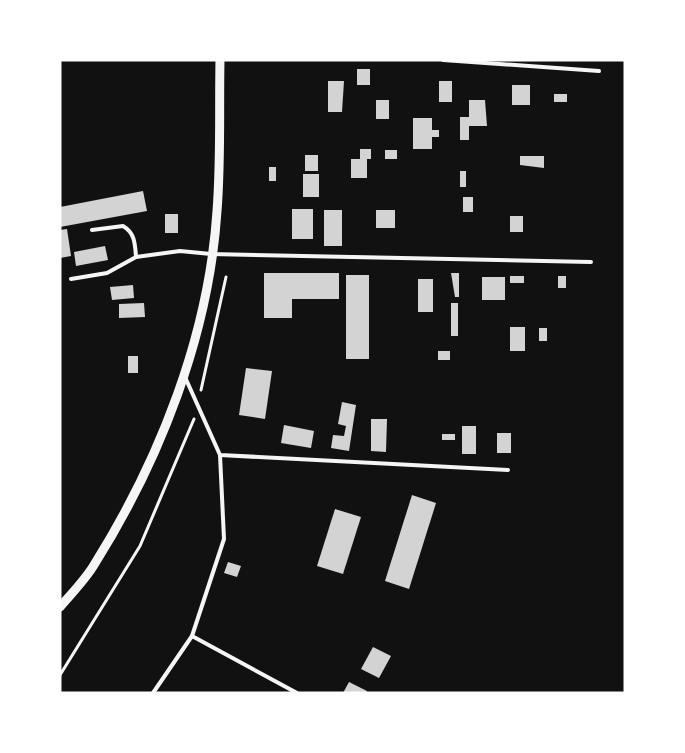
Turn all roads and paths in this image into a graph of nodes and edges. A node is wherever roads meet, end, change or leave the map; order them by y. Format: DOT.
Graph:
graph roads {
  1 [pos="220,60"];
  2 [pos="443,60"];
  3 [pos="599,71"];
  4 [pos="92,230"];
  5 [pos="211,254"];
  6 [pos="136,256"];
  7 [pos="591,262"];
  8 [pos="226,277"];
  9 [pos="71,279"];
  10 [pos="184,374"];
  11 [pos="198,404"];
  12 [pos="220,455"];
  13 [pos="508,470"];
  14 [pos="60,608"];
  15 [pos="192,636"];
  16 [pos="60,675"];
  17 [pos="153,693"];
  18 [pos="297,693"];
  1 -- 5 [label="main road"];
  2 -- 3 [label="lane"];
  4 -- 6 [label="lane"];
  5 -- 6 [label="lane"];
  5 -- 7 [label="lane"];
  5 -- 10 [label="main road"];
  6 -- 9 [label="lane"];
  8 -- 11 [label="path"];
  10 -- 11 [label="lane"];
  10 -- 14 [label="main road"];
  11 -- 12 [label="lane"];
  11 -- 16 [label="path"];
  12 -- 13 [label="lane"];
  12 -- 15 [label="lane"];
  15 -- 17 [label="lane"];
  15 -- 18 [label="lane"];
}
